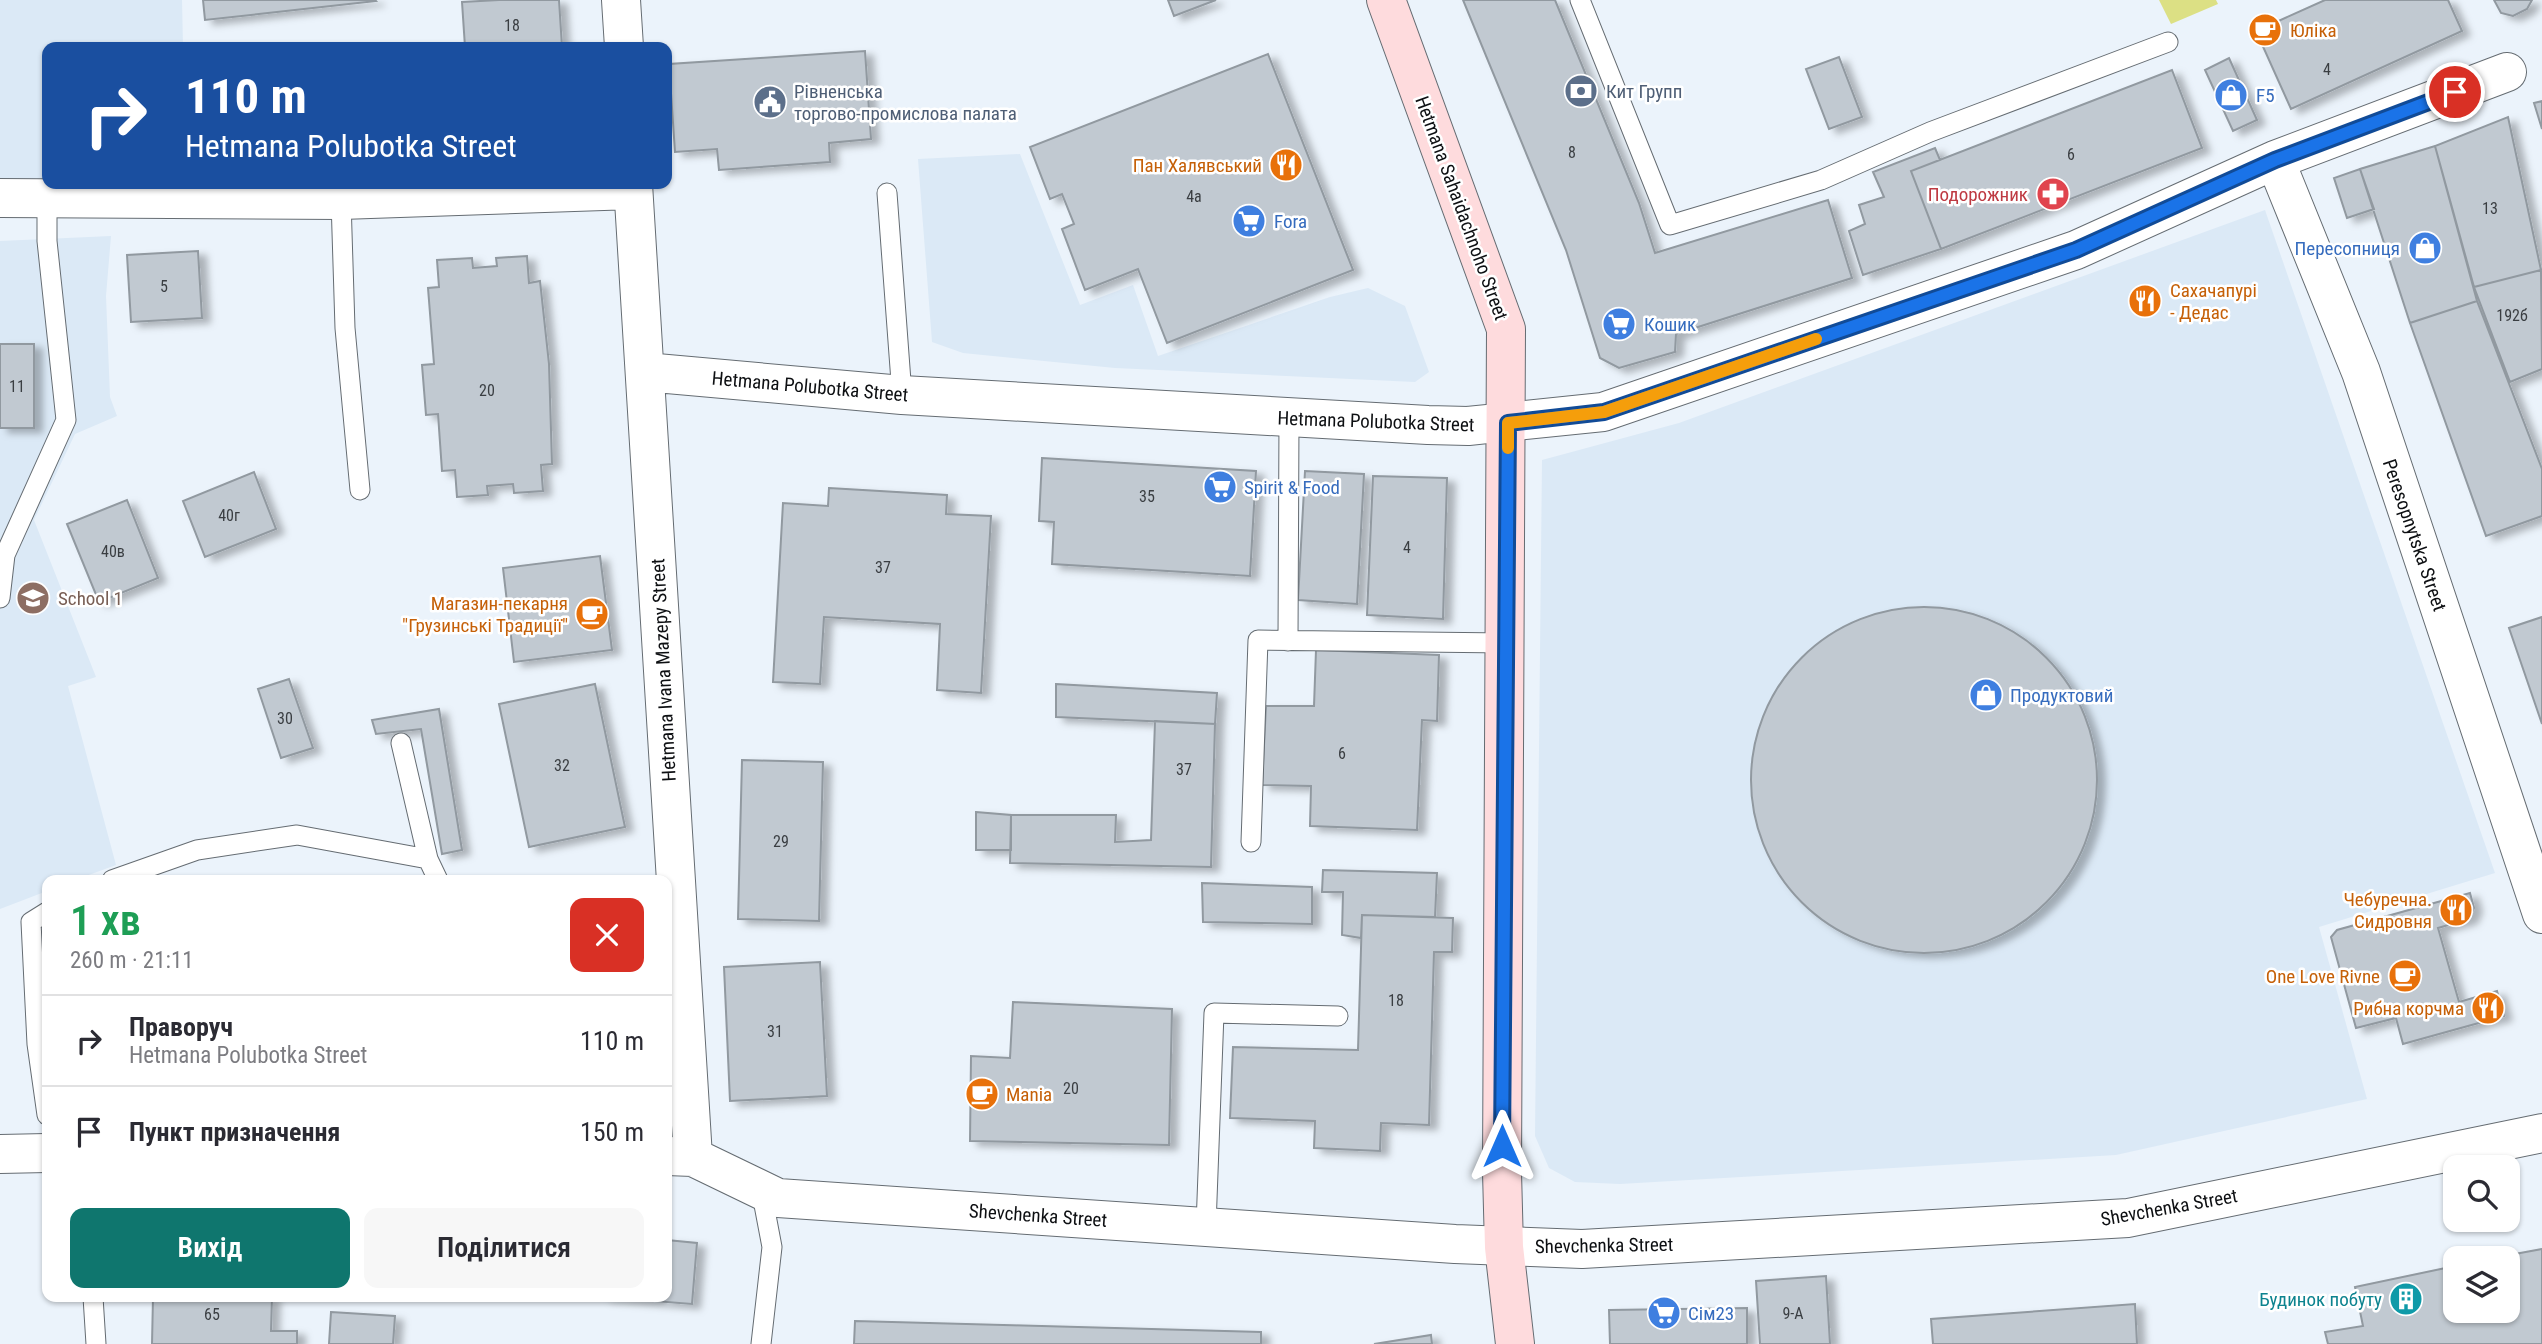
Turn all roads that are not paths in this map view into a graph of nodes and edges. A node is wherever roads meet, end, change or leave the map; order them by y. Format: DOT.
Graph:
graph roads {
  1 [pos="621,0"];
  2 [pos="1386,0"];
  3 [pos="1580,0"];
  4 [pos="624,42"];
  5 [pos="2168,42"];
  6 [pos="2507,72"];
  7 [pos="2275,160"];
  8 [pos="588,189"];
  9 [pos="633,189"];
  10 [pos="887,193"];
  11 [pos="0,198"];
  12 [pos="47,198"];
  13 [pos="341,200"];
  14 [pos="645,372"];
  15 [pos="902,395"];
  16 [pos="1289,419"];
  17 [pos="1508,423"];
  18 [pos="360,490"];
  19 [pos="0,598"];
  20 [pos="1288,641"];
  21 [pos="1506,643"];
  22 [pos="401,743"];
  23 [pos="1251,842"];
  24 [pos="428,859"];
  25 [pos="126,875"];
  26 [pos="436,875"];
  27 [pos="667,875"];
  28 [pos="2542,914"];
  29 [pos="42,915"];
  30 [pos="672,977"];
  31 [pos="1338,1016"];
  32 [pos="42,1080"];
  33 [pos="2542,1133"];
  34 [pos="42,1153"];
  35 [pos="0,1154"];
  36 [pos="680,1156"];
  37 [pos="761,1189"];
  38 [pos="1206,1226"];
  39 [pos="1504,1247"];
  40 [pos="93,1302"];
  41 [pos="96,1344"];
  42 [pos="761,1344"];
  43 [pos="1515,1344"];
  1 -- 4 [label="street"];
  2 -- 17 [label="street, Hetmana Sahaidachnoho Street"];
  3 -- 5 [label="lane"];
  6 -- 7 [label="street, Hetmana Polubotka Street"];
  7 -- 17 [label="street, Hetmana Polubotka Street"];
  7 -- 28 [label="street, Peresopnytska Street"];
  8 -- 13 [label="street"];
  9 -- 14 [label="street, Hetmana Ivana Mazepy Street"];
  10 -- 15 [label="lane"];
  11 -- 12 [label="street"];
  12 -- 13 [label="street"];
  12 -- 19 [label="lane"];
  13 -- 18 [label="lane"];
  14 -- 15 [label="street, Hetmana Polubotka Street"];
  14 -- 27 [label="street, Hetmana Ivana Mazepy Street"];
  15 -- 16 [label="street, Hetmana Polubotka Street"];
  16 -- 17 [label="street, Hetmana Polubotka Street"];
  16 -- 20 [label="lane"];
  17 -- 21 [label="street, Hetmana Sahaidachnoho Street"];
  20 -- 21 [label="lane"];
  20 -- 23 [label="lane"];
  21 -- 39 [label="street, Hetmana Sahaidachnoho Street"];
  22 -- 24 [label="lane"];
  24 -- 25 [label="lane"];
  24 -- 26 [label="lane"];
  29 -- 32 [label="lane"];
  30 -- 36 [label="street, Hetmana Ivana Mazepy Street"];
  31 -- 38 [label="lane"];
  33 -- 39 [label="street, Shevchenka Street"];
  34 -- 35 [label="street"];
  36 -- 37 [label="street, Shevchenka Street"];
  37 -- 38 [label="street, Shevchenka Street"];
  37 -- 42 [label="lane"];
  38 -- 39 [label="street, Shevchenka Street"];
  39 -- 43 [label="street, Hetmana Sahaidachnoho Street"];
  40 -- 41 [label="lane"];
}
